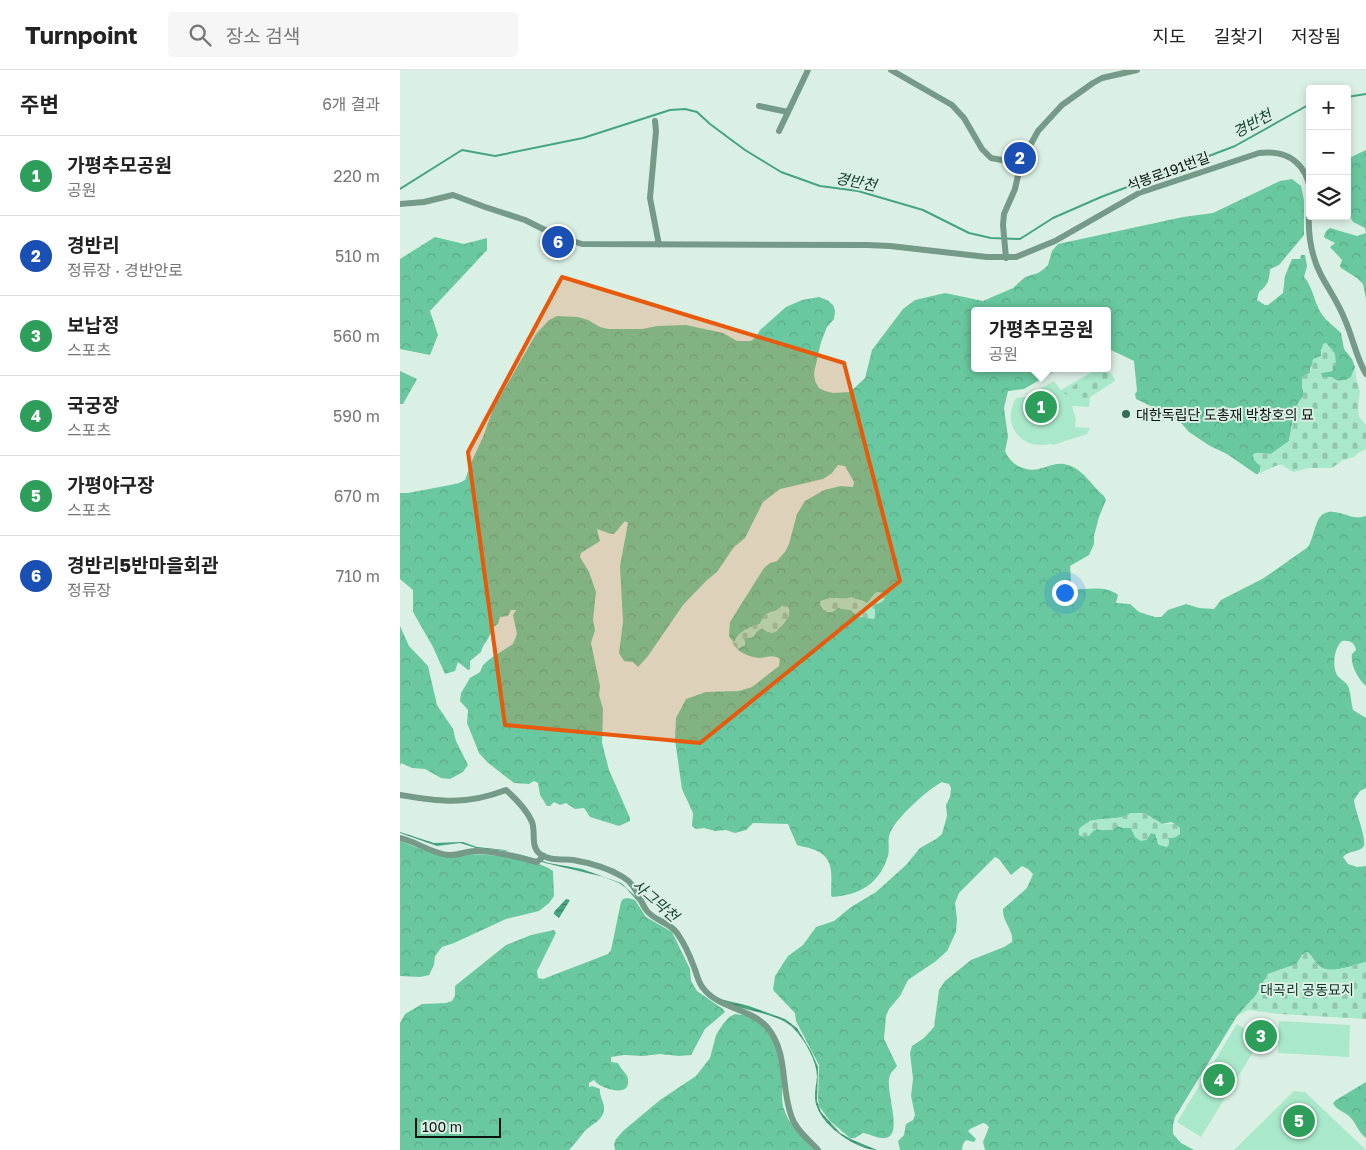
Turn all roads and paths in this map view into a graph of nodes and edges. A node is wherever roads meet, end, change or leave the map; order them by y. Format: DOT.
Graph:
graph roads {
  1 [pos="808,70"];
  2 [pos="891,70"];
  3 [pos="1137,70"];
  4 [pos="760,106"];
  5 [pos="788,112"];
  6 [pos="655,122"];
  7 [pos="779,131"];
  8 [pos="1021,162"];
  9 [pos="1307,175"];
  10 [pos="400,204"];
  11 [pos="1309,220"];
  12 [pos="659,245"];
  13 [pos="1005,254"];
  14 [pos="1366,374"];
  15 [pos="400,795"];
  16 [pos="400,838"];
  17 [pos="542,859"];
  18 [pos="818,1150"];
  1 -- 5 [label="street"];
  2 -- 8 [label="street"];
  3 -- 8 [label="street"];
  4 -- 5 [label="street"];
  5 -- 7 [label="street"];
  6 -- 12 [label="street"];
  8 -- 13 [label="street"];
  9 -- 13 [label="street, 석봉로191번길"];
  10 -- 12 [label="street, 석봉로191번길"];
  11 -- 14 [label="street"];
  12 -- 13 [label="street, 석봉로191번길"];
  15 -- 17 [label="street"];
  16 -- 17 [label="street"];
  17 -- 18 [label="street"];
}
